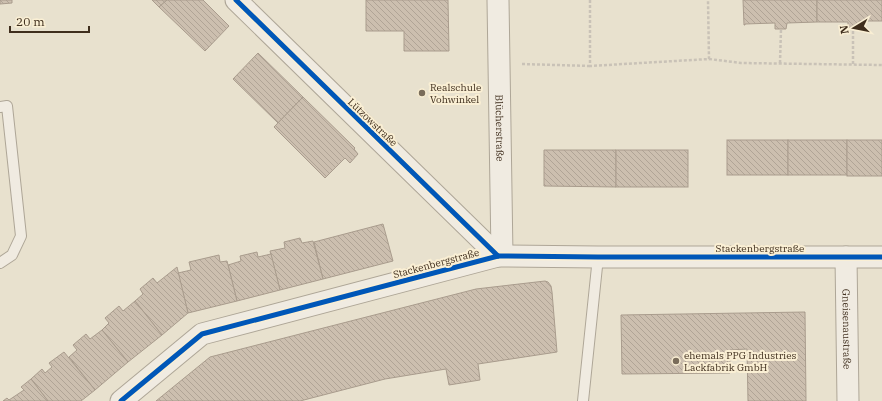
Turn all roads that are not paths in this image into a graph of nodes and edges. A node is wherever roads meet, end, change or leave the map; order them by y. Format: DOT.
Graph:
graph roads {
  1 [pos="236,0"];
  2 [pos="498,0"];
  3 [pos="0,107"];
  4 [pos="500,256"];
  5 [pos="598,257"];
  6 [pos="846,257"];
  7 [pos="882,257"];
  8 [pos="0,262"];
  9 [pos="121,401"];
  10 [pos="583,401"];
  11 [pos="848,401"];
  1 -- 4 [label="street, Lützowstraße"];
  2 -- 4 [label="street, Blücherstraße"];
  3 -- 8 [label="lane"];
  4 -- 5 [label="street, Stackenbergstraße"];
  4 -- 9 [label="street, Stackenbergstraße"];
  5 -- 6 [label="street, Stackenbergstraße"];
  5 -- 10 [label="lane"];
  6 -- 7 [label="street, Stackenbergstraße"];
  6 -- 11 [label="street, Gneisenaustraße"];
}
